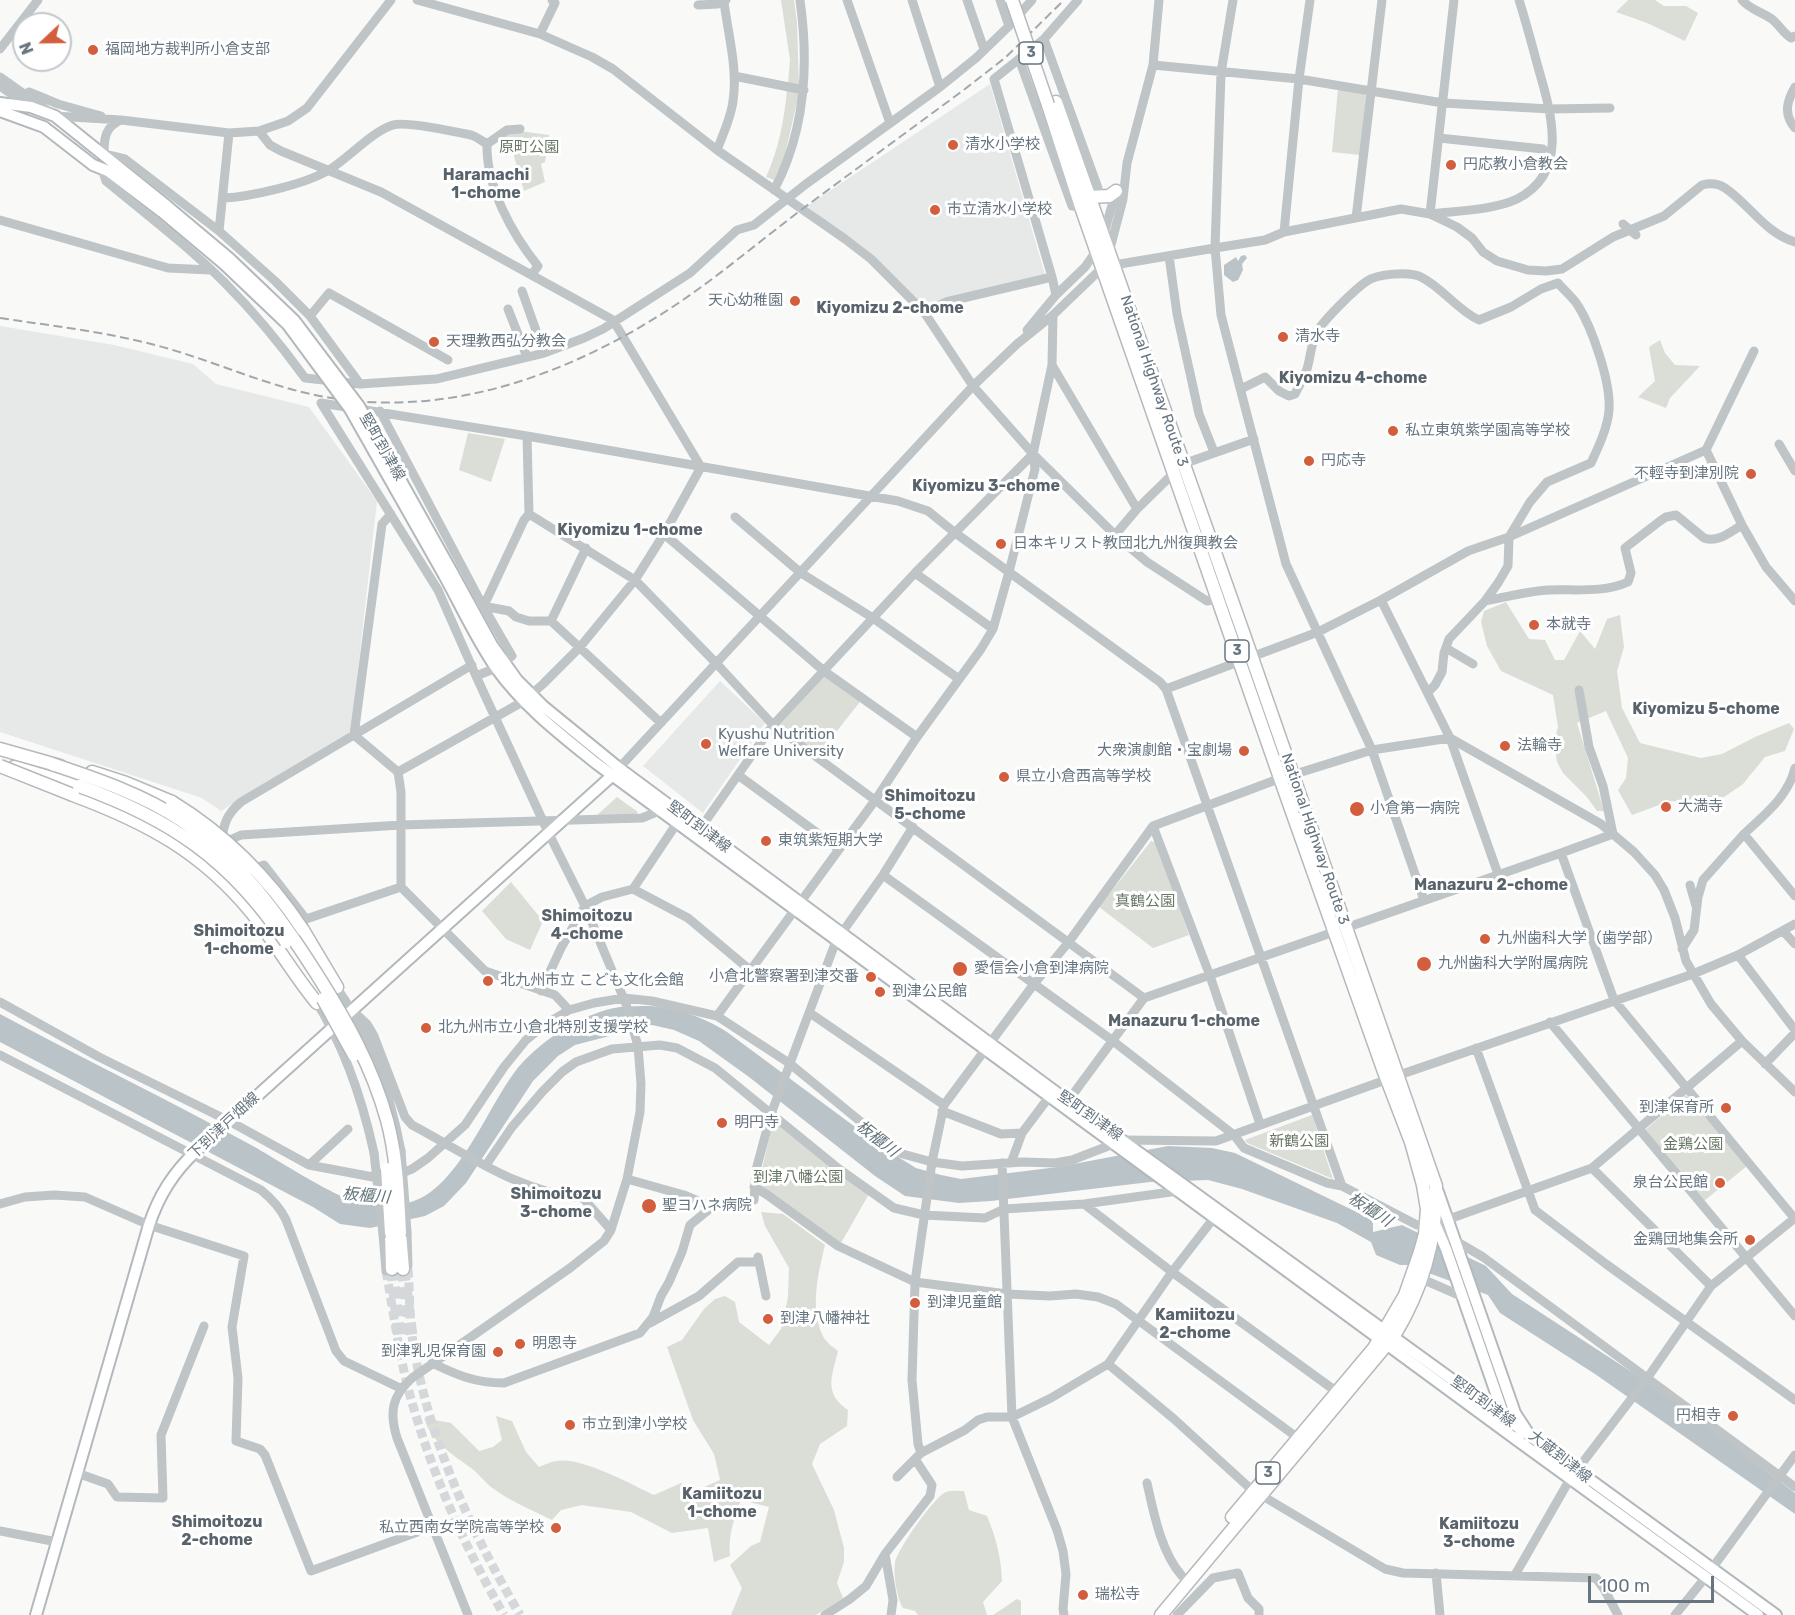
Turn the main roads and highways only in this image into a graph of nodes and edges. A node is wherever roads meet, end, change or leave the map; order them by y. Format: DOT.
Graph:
graph roads {
  1 [pos="1012,0"];
  2 [pos="1021,0"];
  3 [pos="16,101"];
  4 [pos="0,103"];
  5 [pos="1052,104"];
  6 [pos="39,110"];
  7 [pos="0,111"];
  8 [pos="59,113"];
  9 [pos="59,129"];
  10 [pos="108,171"];
  11 [pos="1116,191"];
  12 [pos="1090,197"];
  13 [pos="165,209"];
  14 [pos="1103,251"];
  15 [pos="1111,270"];
  16 [pos="1179,468"];
  17 [pos="1246,660"];
  18 [pos="0,751"];
  19 [pos="52,764"];
  20 [pos="0,766"];
  21 [pos="615,772"];
  22 [pos="796,907"];
  23 [pos="337,987"];
  24 [pos="317,1003"];
  25 [pos="987,1046"];
  26 [pos="1392,1078"];
  27 [pos="1122,1145"];
  28 [pos="1181,1189"];
  29 [pos="1433,1228"];
  30 [pos="395,1233"];
  31 [pos="397,1269"];
  32 [pos="1387,1338"];
  33 [pos="1505,1418"];
  34 [pos="1526,1439"];
  35 [pos="1574,1475"];
  36 [pos="1257,1493"];
  37 [pos="36,1615"];
  38 [pos="1150,1615"];
  39 [pos="1161,1615"];
  40 [pos="1758,1615"];
  41 [pos="1776,1615"];
  1 -- 5 [label="highway, National Highway Route 3 / 3, bridge"];
  2 -- 5 [label="highway, National Highway Route 3 / 3"];
  3 -- 4 [label="main road, 堅町到津線"];
  3 -- 6 [label="main road, 堅町到津線"];
  3 -- 7 [label="main road"];
  5 -- 12 [label="highway, National Highway Route 3 / 3"];
  5 -- 14 [label="highway, National Highway Route 3 / 3"];
  6 -- 7 [label="main road"];
  6 -- 8 [label="main road, 堅町到津線"];
  6 -- 9 [label="main road"];
  7 -- 10 [label="main road, 堅町到津線"];
  8 -- 9 [label="main road"];
  8 -- 13 [label="main road, 堅町到津線"];
  9 -- 10 [label="main road"];
  10 -- 13 [label="main road, 堅町到津線"];
  11 -- 12 [label="highway"];
  12 -- 14 [label="highway, National Highway Route 3 / 3"];
  13 -- 21 [label="main road, 堅町到津線, bridge"];
  14 -- 15 [label="highway, National Highway Route 3 / 3"];
  15 -- 16 [label="highway, National Highway Route 3 / 3"];
  15 -- 16 [label="highway, National Highway Route 3 / 3"];
  16 -- 17 [label="highway, National Highway Route 3 / 3"];
  16 -- 17 [label="highway, National Highway Route 3 / 3"];
  17 -- 26 [label="highway, National Highway Route 3 / 3"];
  18 -- 19 [label="highway"];
  19 -- 23 [label="highway, bridge"];
  19 -- 30 [label="highway, bridge"];
  20 -- 24 [label="highway, bridge"];
  20 -- 30 [label="highway, bridge"];
  21 -- 22 [label="main road, 堅町到津線"];
  21 -- 22 [label="main road, 堅町到津線"];
  21 -- 37 [label="main road, 下到津戸畑線"];
  22 -- 25 [label="main road, 堅町到津線"];
  25 -- 27 [label="main road, 堅町到津線"];
  25 -- 27 [label="main road, 堅町到津線"];
  26 -- 29 [label="highway, National Highway Route 3 / 3"];
  26 -- 29 [label="highway, National Highway Route 3 / 3"];
  27 -- 28 [label="main road, 堅町到津線"];
  27 -- 28 [label="main road, 堅町到津線"];
  28 -- 32 [label="main road, 堅町到津線"];
  29 -- 32 [label="highway, National Highway Route 3 / 3"];
  29 -- 33 [label="main road"];
  29 -- 34 [label="main road, 大蔵到津線"];
  30 -- 31 [label="highway"];
  32 -- 33 [label="main road, 堅町到津線"];
  32 -- 34 [label="main road, 堅町到津線"];
  32 -- 36 [label="highway, National Highway Route 3 / 3"];
  32 -- 36 [label="highway, National Highway Route 3 / 3"];
  33 -- 34 [label="main road, 堅町到津線"];
  34 -- 35 [label="main road, 大蔵到津線"];
  35 -- 40 [label="main road, 大蔵到津線"];
  35 -- 41 [label="main road, 大蔵到津線"];
  36 -- 38 [label="highway, National Highway Route 3 / 3"];
  36 -- 39 [label="highway, National Highway Route 3 / 3"];
}
